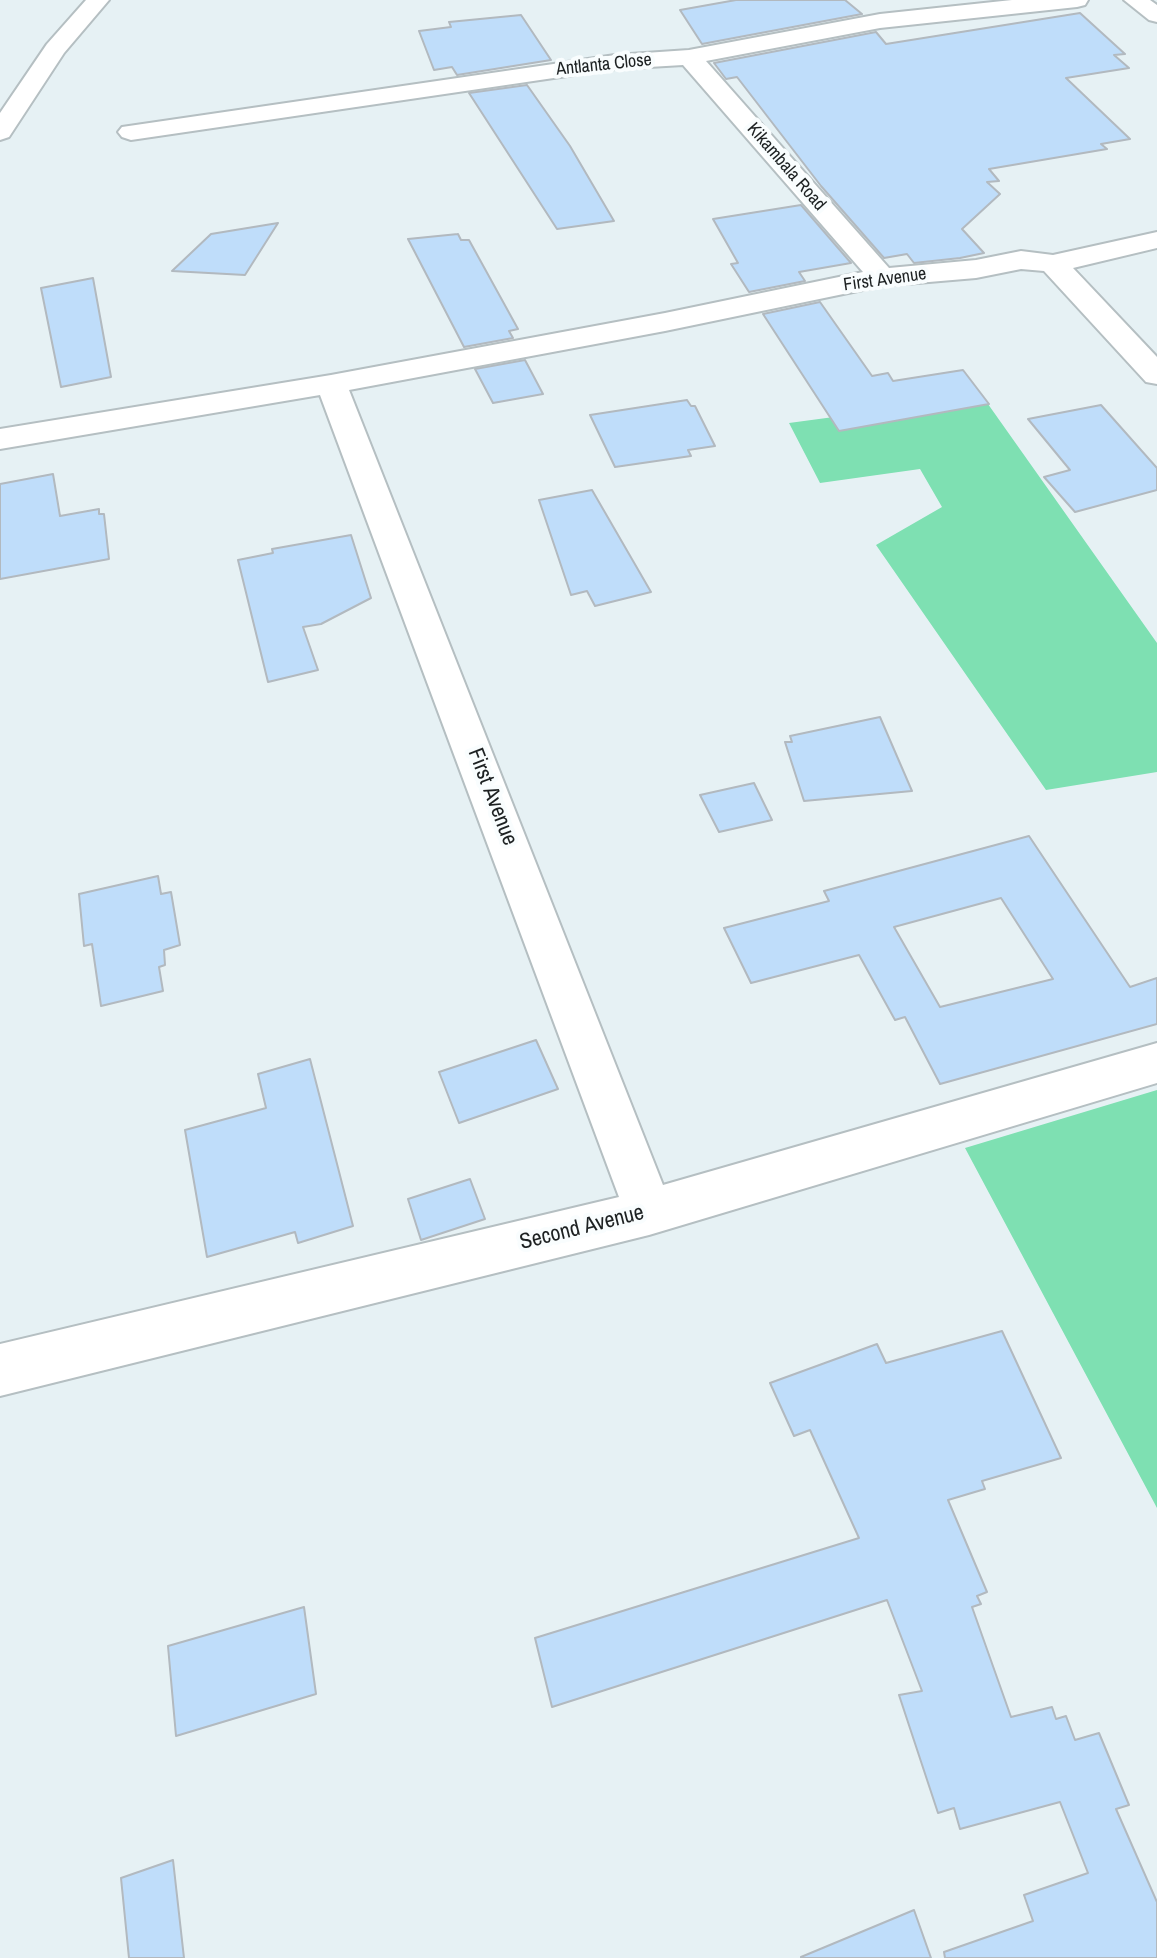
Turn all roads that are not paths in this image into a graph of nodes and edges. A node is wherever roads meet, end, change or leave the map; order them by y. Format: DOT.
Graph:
graph roads {
  1 [pos="98,0"];
  2 [pos="1077,0"];
  3 [pos="1135,0"];
  4 [pos="1157,15"];
  5 [pos="689,57"];
  6 [pos="0,132"];
  7 [pos="131,132"];
  8 [pos="1157,240"];
  9 [pos="1053,264"];
  10 [pos="976,269"];
  11 [pos="882,277"];
  12 [pos="1095,308"];
  13 [pos="1157,375"];
  14 [pos="331,384"];
  15 [pos="0,439"];
  16 [pos="1157,1063"];
  17 [pos="649,1212"];
  18 [pos="0,1370"];
  1 -- 6 [label="street"];
  2 -- 5 [label="street, Antlanta Close"];
  3 -- 4 [label="street"];
  5 -- 7 [label="street, Antlanta Close"];
  5 -- 11 [label="street, Kikambala Road"];
  8 -- 9 [label="street, First Avenue"];
  9 -- 10 [label="street, First Avenue"];
  9 -- 12 [label="street"];
  10 -- 11 [label="street, First Avenue"];
  10 -- 12 [label="street"];
  11 -- 14 [label="street, First Avenue"];
  12 -- 13 [label="street"];
  14 -- 15 [label="street, First Avenue"];
  14 -- 17 [label="street, First Avenue"];
  16 -- 17 [label="street, Second Avenue"];
  17 -- 18 [label="street, Second Avenue"];
}
